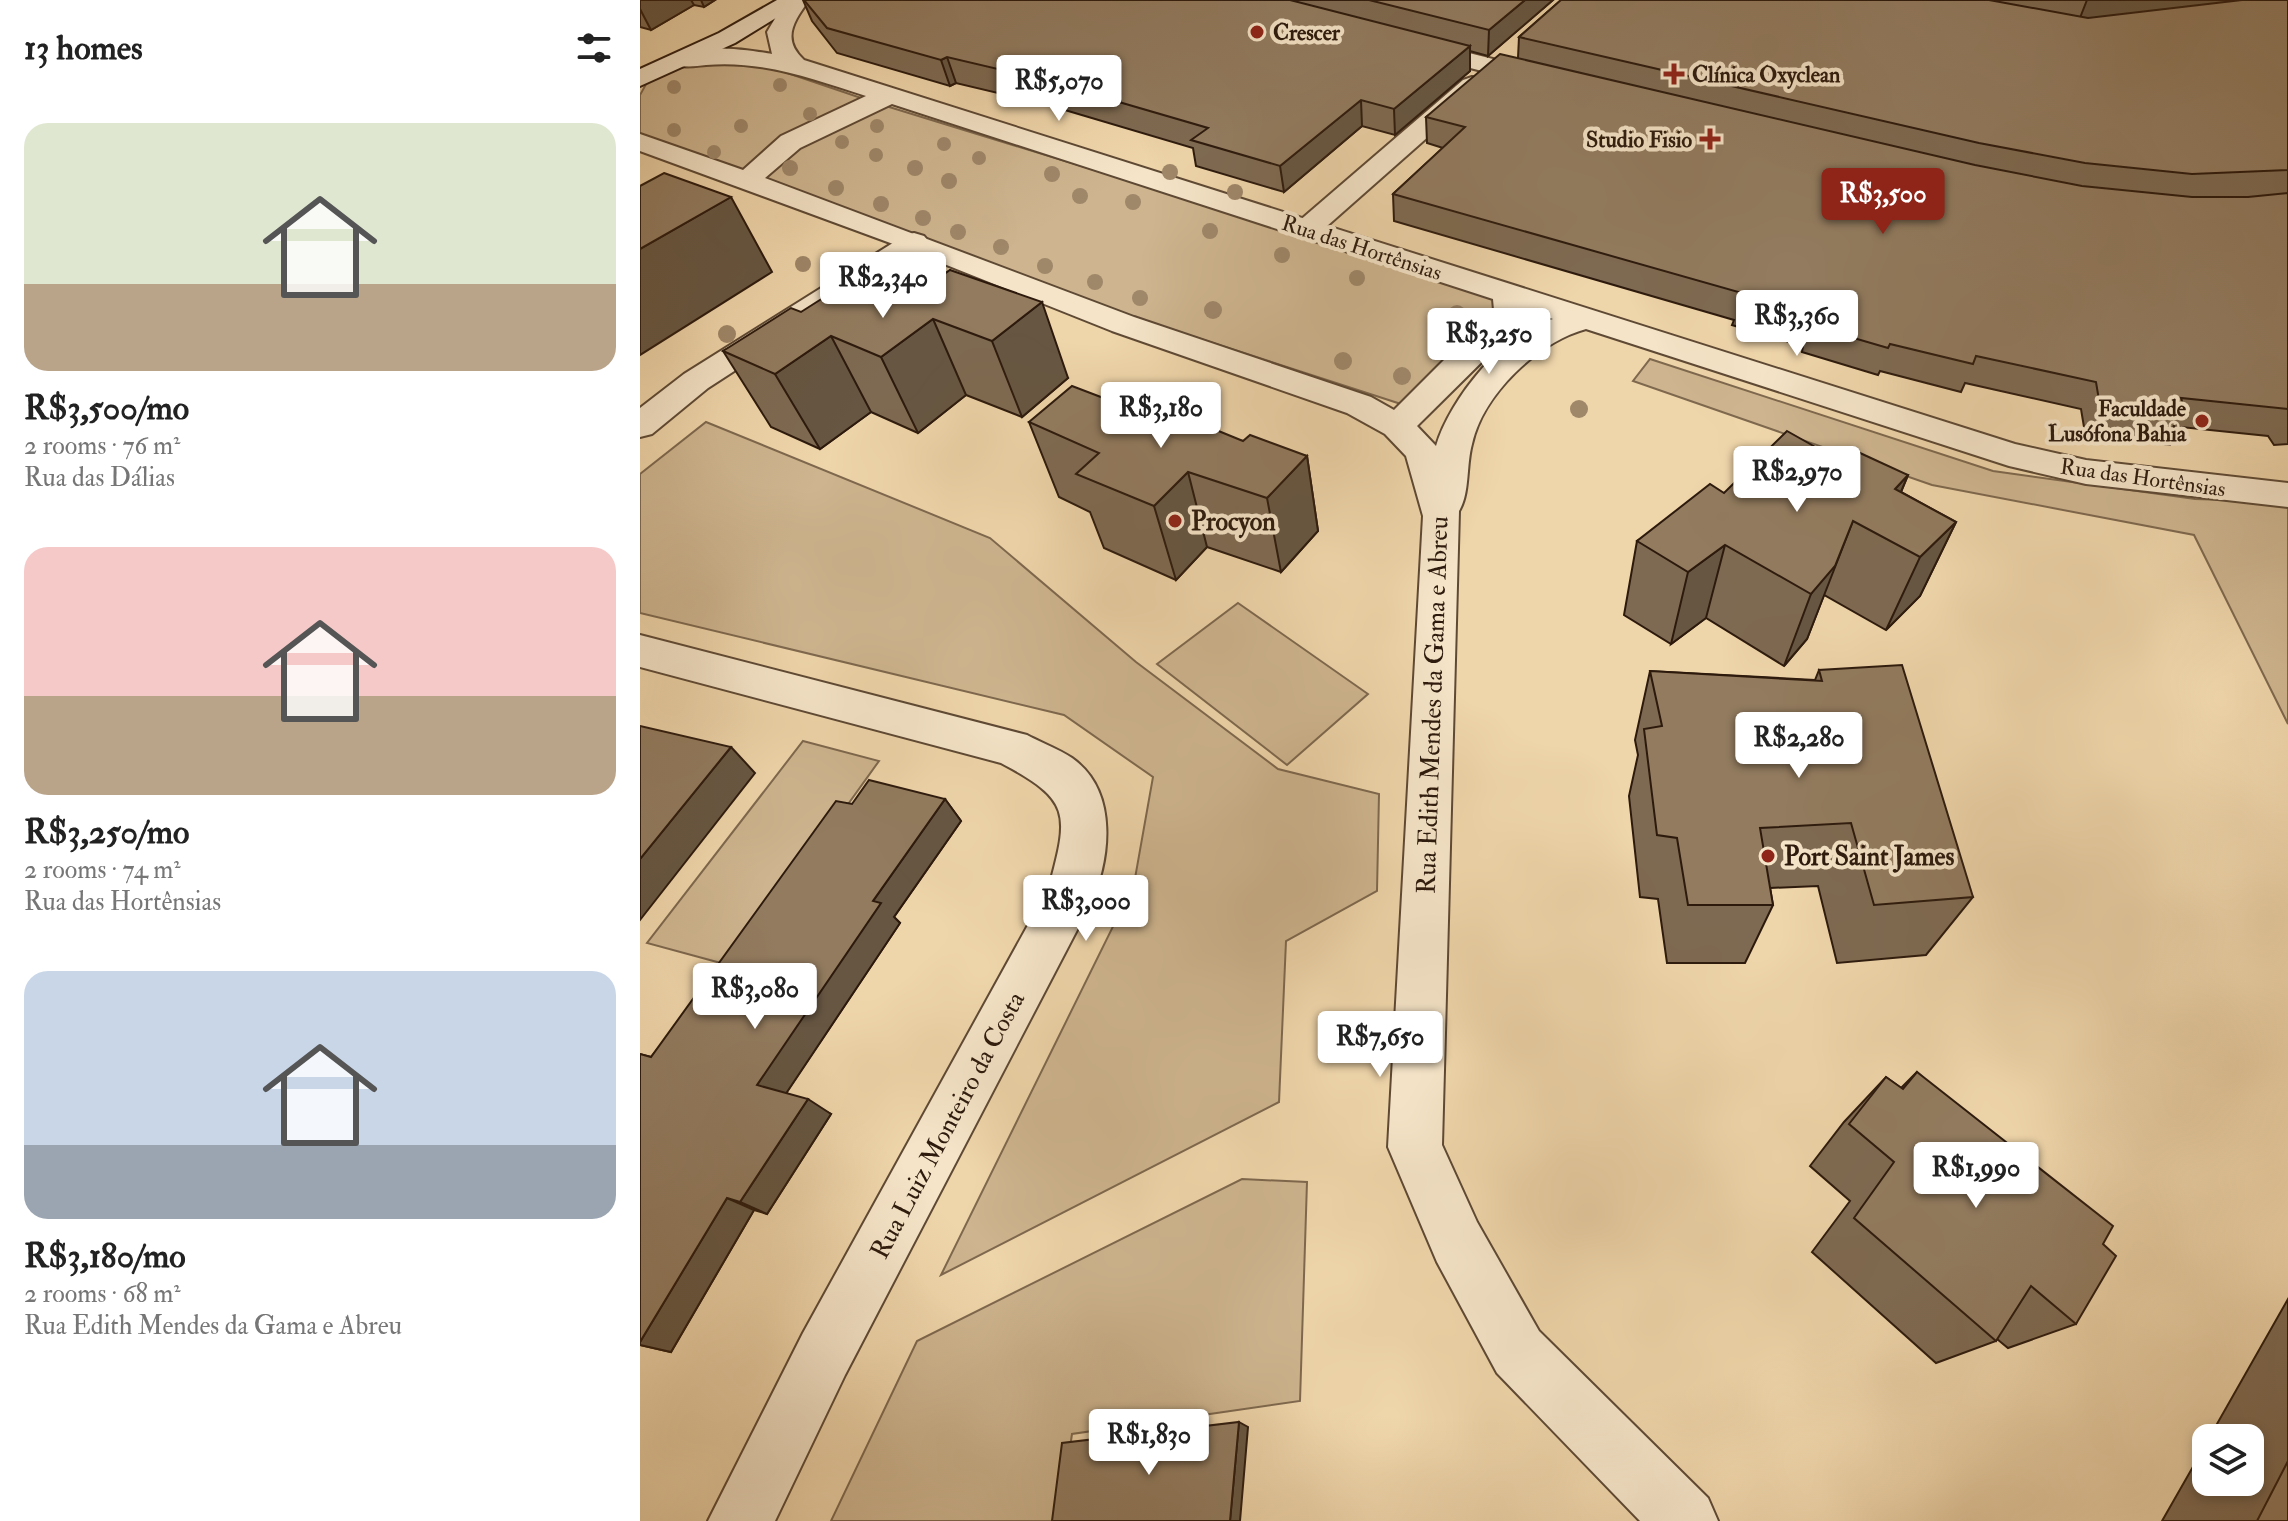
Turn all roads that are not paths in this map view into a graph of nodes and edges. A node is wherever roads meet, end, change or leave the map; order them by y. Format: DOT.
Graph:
graph roads {
  1 [pos="796,0"];
  2 [pos="1387,39"];
  3 [pos="1515,48"];
  4 [pos="683,59"];
  5 [pos="795,65"];
  6 [pos="1493,67"];
  7 [pos="640,78"];
  8 [pos="1570,85"];
  9 [pos="890,96"];
  10 [pos="640,142"];
  11 [pos="749,181"];
  12 [pos="1308,228"];
  13 [pos="914,242"];
  14 [pos="1508,296"];
  15 [pos="1586,320"];
  16 [pos="640,426"];
  17 [pos="1397,426"];
  18 [pos="2288,495"];
  19 [pos="1442,516"];
  20 [pos="640,651"];
  21 [pos="741,1521"];
  22 [pos="1685,1521"];
  1 -- 4 [label="street"];
  1 -- 5 [label="street"];
  2 -- 6 [label="street"];
  3 -- 6 [label="street"];
  4 -- 5 [label="street, Rua das Hortênsias"];
  4 -- 7 [label="street"];
  5 -- 9 [label="street, Rua das Hortênsias"];
  6 -- 8 [label="street"];
  6 -- 12 [label="street"];
  9 -- 11 [label="street"];
  9 -- 12 [label="street, Rua das Hortênsias"];
  10 -- 11 [label="street, Rua Edith Mendes da Gama e Abreu"];
  11 -- 13 [label="street, Rua Edith Mendes da Gama e Abreu"];
  12 -- 14 [label="street, Rua das Hortênsias"];
  13 -- 16 [label="street"];
  13 -- 17 [label="street, Rua Edith Mendes da Gama e Abreu"];
  14 -- 15 [label="street, Rua das Hortênsias"];
  14 -- 17 [label="street"];
  15 -- 18 [label="street, Rua das Hortênsias"];
  15 -- 19 [label="street"];
  17 -- 19 [label="street, Rua Edith Mendes da Gama e Abreu"];
  19 -- 22 [label="street, Rua Edith Mendes da Gama e Abreu"];
  20 -- 21 [label="street, Rua Luiz Monteiro da Costa"];
}
